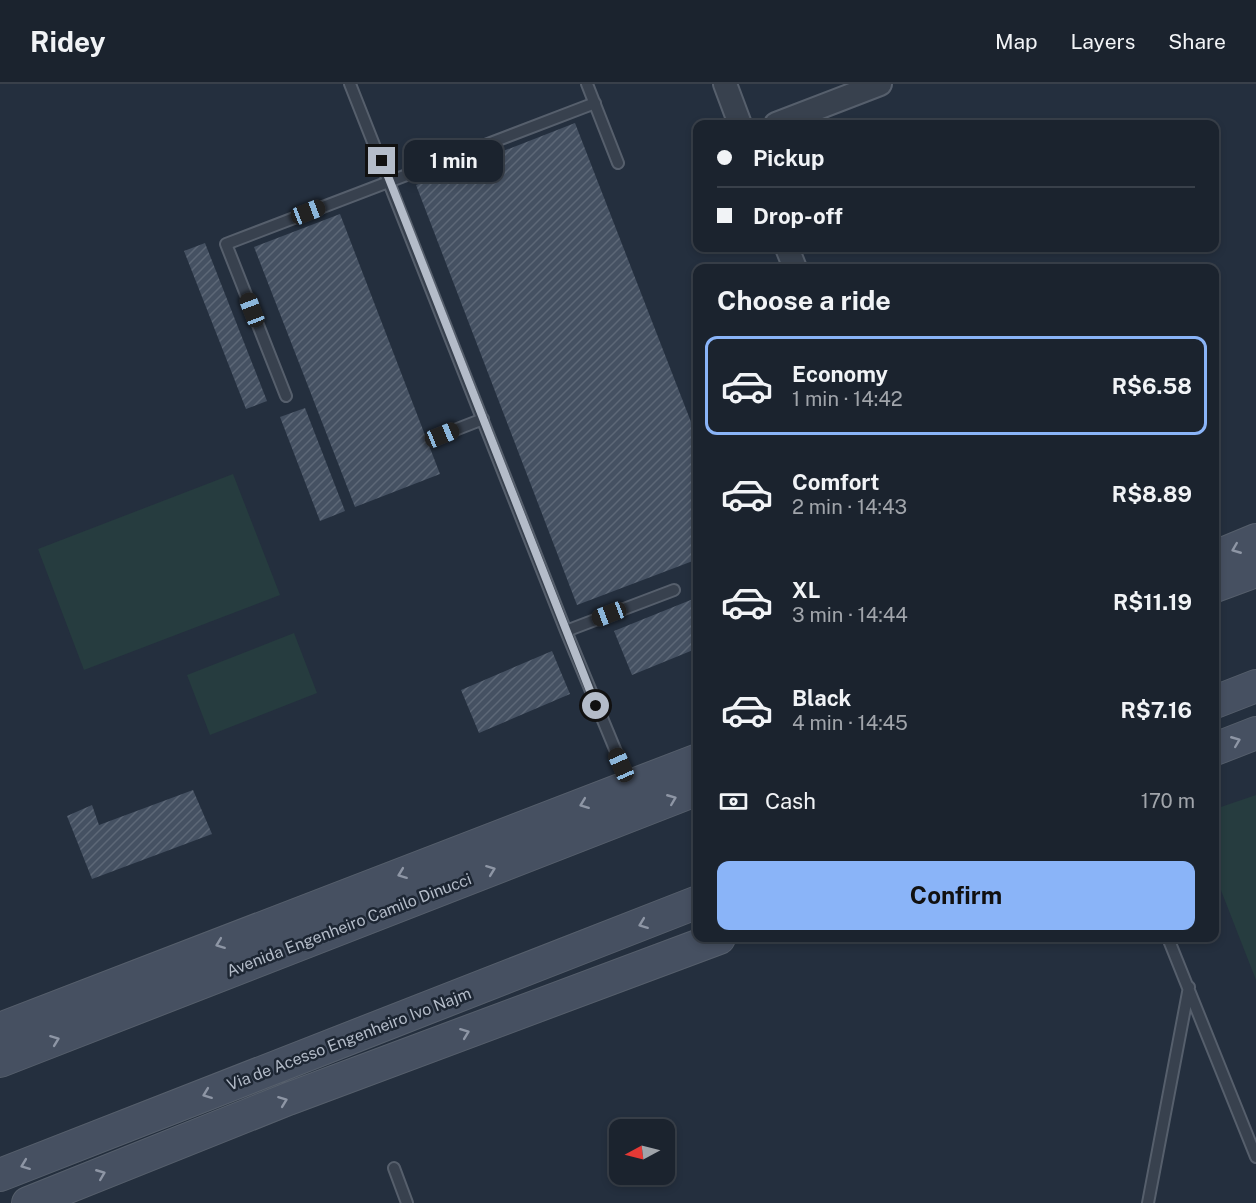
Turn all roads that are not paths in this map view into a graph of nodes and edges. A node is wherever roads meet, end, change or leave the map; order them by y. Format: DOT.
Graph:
graph roads {
  1 [pos="350,84"];
  2 [pos="587,84"];
  3 [pos="725,84"];
  4 [pos="880,84"];
  5 [pos="595,103"];
  6 [pos="738,120"];
  7 [pos="786,120"];
  8 [pos="618,163"];
  9 [pos="390,180"];
  10 [pos="286,396"];
  11 [pos="483,419"];
  12 [pos="442,435"];
  13 [pos="1256,540"];
  14 [pos="1219,555"];
  15 [pos="1256,571"];
  16 [pos="1219,585"];
  17 [pos="674,590"];
  18 [pos="566,631"];
  19 [pos="1256,686"];
  20 [pos="1219,700"];
  21 [pos="1256,733"];
  22 [pos="1219,747"];
  23 [pos="693,763"];
  24 [pos="693,790"];
  25 [pos="635,799"];
  26 [pos="693,904"];
  27 [pos="708,942"];
  28 [pos="1170,942"];
  29 [pos="1189,986"];
  30 [pos="0,1029"];
  31 [pos="0,1061"];
  32 [pos="1256,1157"];
  33 [pos="394,1168"];
  34 [pos="0,1175"];
  35 [pos="28,1203"];
  36 [pos="407,1203"];
  37 [pos="1148,1203"];
  1 -- 9 [label="lane"];
  2 -- 5 [label="lane"];
  3 -- 6 [label="street"];
  4 -- 7 [label="street"];
  5 -- 8 [label="lane"];
  5 -- 9 [label="lane"];
  9 -- 10 [label="lane"];
  9 -- 11 [label="lane"];
  11 -- 12 [label="lane"];
  11 -- 18 [label="lane"];
  13 -- 14 [label="street, one-way"];
  15 -- 16 [label="street"];
  17 -- 18 [label="lane"];
  18 -- 25 [label="lane"];
  19 -- 20 [label="street"];
  22 -- 21 [label="street, one-way"];
  23 -- 25 [label="street, Avenida Engenheiro Camilo Dinucci"];
  25 -- 24 [label="street, Avenida Engenheiro Camilo Dinucci, one-way"];
  25 -- 30 [label="street, Avenida Engenheiro Camilo Dinucci, one-way"];
  31 -- 25 [label="street, Avenida Engenheiro Camilo Dinucci, one-way"];
  26 -- 34 [label="street, Via de Acesso Engenheiro Ivo Najm, one-way"];
  35 -- 27 [label="street, Via de Acesso Engenheiro Ivo Najm, one-way"];
  28 -- 29 [label="lane"];
  29 -- 32 [label="lane"];
  29 -- 37 [label="lane"];
  33 -- 36 [label="lane"];
}
